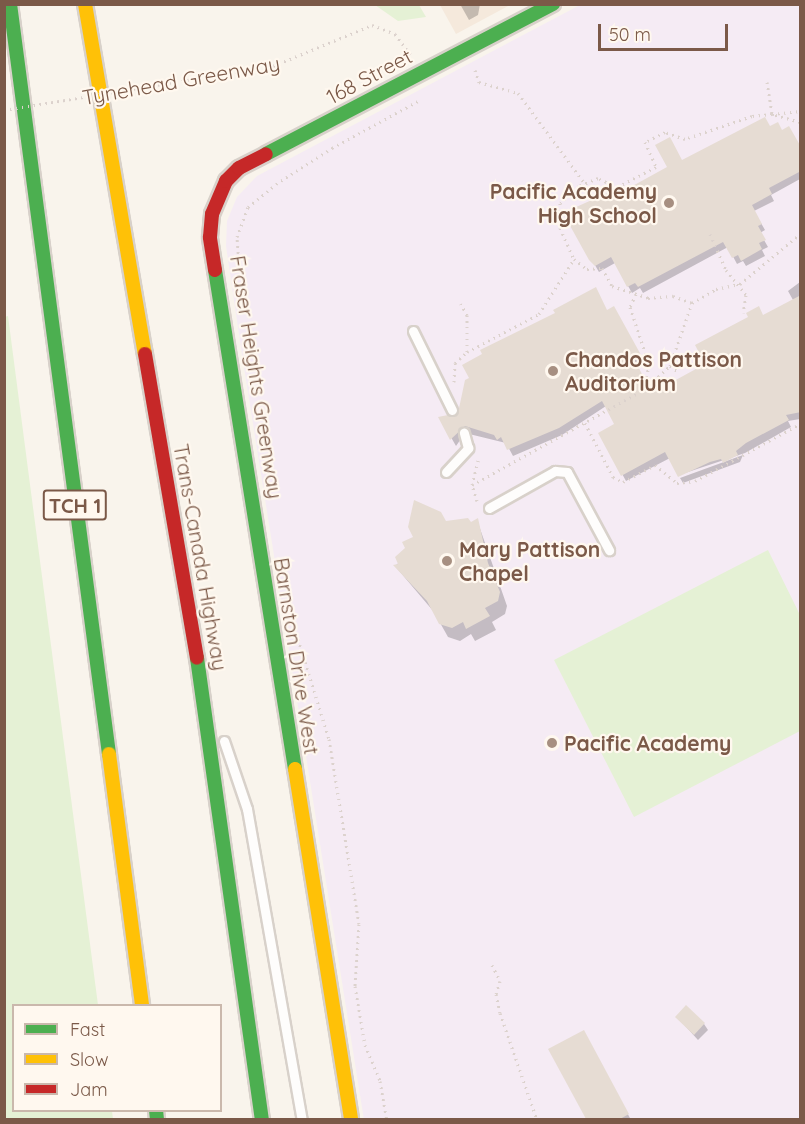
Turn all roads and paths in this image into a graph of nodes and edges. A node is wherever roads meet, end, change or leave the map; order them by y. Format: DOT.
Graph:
graph roads {
  1 [pos="10,4"];
  2 [pos="85,4"];
  3 [pos="553,4"];
  4 [pos="410,54"];
  5 [pos="475,70"];
  6 [pos="767,82"];
  7 [pos="422,99"];
  8 [pos="4,110"];
  9 [pos="801,111"];
  10 [pos="772,114"];
  11 [pos="801,122"];
  12 [pos="585,184"];
  13 [pos="216,198"];
  14 [pos="710,234"];
  15 [pos="801,234"];
  16 [pos="574,260"];
  17 [pos="241,283"];
  18 [pos="740,284"];
  19 [pos="636,294"];
  20 [pos="692,303"];
  21 [pos="461,304"];
  22 [pos="743,313"];
  23 [pos="413,331"];
  24 [pos="466,352"];
  25 [pos="670,366"];
  26 [pos="679,372"];
  27 [pos="453,387"];
  28 [pos="645,389"];
  29 [pos="452,410"];
  30 [pos="585,423"];
  31 [pos="801,424"];
  32 [pos="464,433"];
  33 [pos="446,472"];
  34 [pos="477,501"];
  35 [pos="489,508"];
  36 [pos="609,550"];
  37 [pos="297,629"];
  38 [pos="199,668"];
  39 [pos="217,722"];
  40 [pos="221,733"];
  41 [pos="492,965"];
  42 [pos="142,1004"];
  43 [pos="262,1119"];
  44 [pos="302,1119"];
  45 [pos="351,1119"];
  46 [pos="387,1119"];
  47 [pos="537,1119"];
  1 -- 42 [label="main road, TCH 1"];
  2 -- 38 [label="main road, Trans-Canada Highway"];
  3 -- 13 [label="main road, 168 Street"];
  4 -- 8 [label="path, Tynehead Greenway, bridge"];
  5 -- 12 [label="path"];
  6 -- 10 [label="path"];
  7 -- 17 [label="path, Fraser Heights Greenway"];
  9 -- 10 [label="path"];
  10 -- 11 [label="path"];
  10 -- 12 [label="path"];
  12 -- 16 [label="path"];
  13 -- 45 [label="main road, Barnston Drive West"];
  14 -- 18 [label="path"];
  15 -- 18 [label="path"];
  16 -- 19 [label="path"];
  16 -- 24 [label="path"];
  18 -- 20 [label="path"];
  18 -- 22 [label="path"];
  19 -- 20 [label="path"];
  19 -- 28 [label="path"];
  20 -- 25 [label="path"];
  21 -- 24 [label="path"];
  23 -- 29 [label="lane"];
  24 -- 27 [label="path"];
  25 -- 26 [label="path"];
  25 -- 28 [label="path"];
  28 -- 30 [label="path"];
  30 -- 31 [label="path"];
  30 -- 34 [label="path"];
  32 -- 33 [label="lane"];
  35 -- 36 [label="lane"];
  37 -- 46 [label="path"];
  38 -- 39 [label="lane"];
  38 -- 43 [label="main road, Trans-Canada Highway"];
  40 -- 44 [label="lane"];
  41 -- 47 [label="path"];
}
